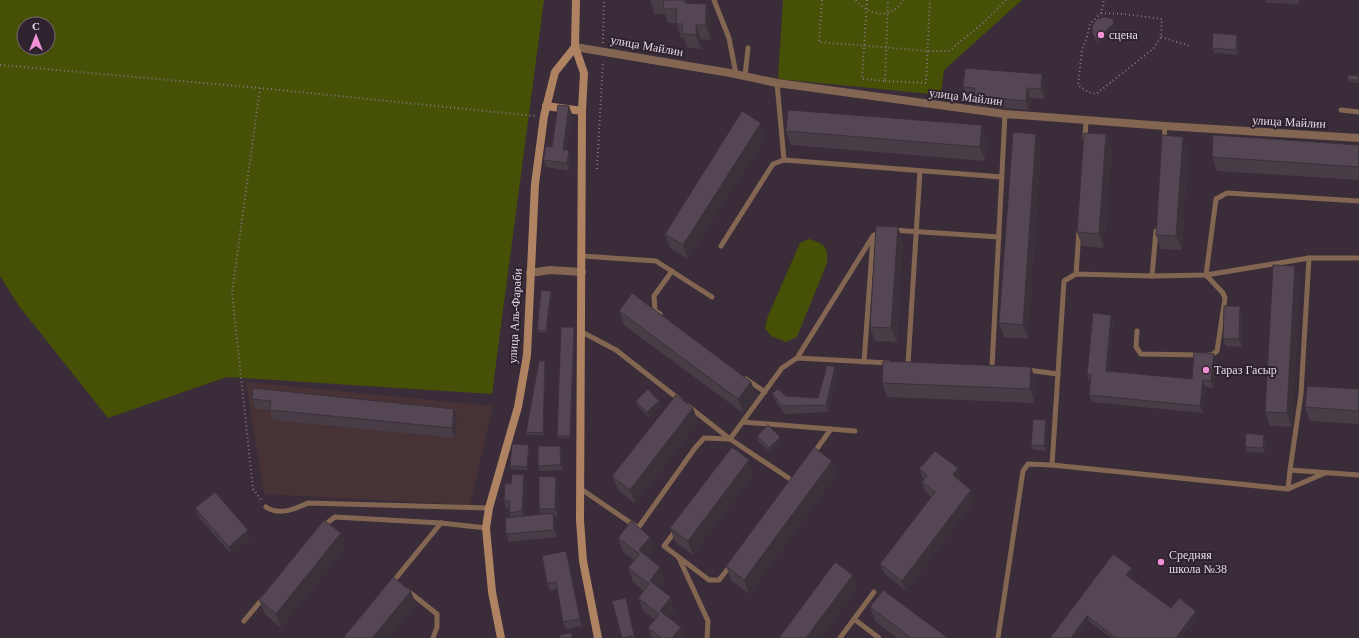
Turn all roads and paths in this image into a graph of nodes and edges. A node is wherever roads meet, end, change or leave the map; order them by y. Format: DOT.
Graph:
graph roads {
  1 [pos="576,0"];
  2 [pos="604,0"];
  3 [pos="714,0"];
  4 [pos="822,0"];
  5 [pos="856,0"];
  6 [pos="867,0"];
  7 [pos="888,0"];
  8 [pos="902,0"];
  9 [pos="930,0"];
  10 [pos="1006,0"];
  11 [pos="1104,0"];
  12 [pos="866,11"];
  13 [pos="888,13"];
  14 [pos="1101,13"];
  15 [pos="1161,37"];
  16 [pos="864,46"];
  17 [pos="1190,46"];
  18 [pos="575,47"];
  19 [pos="748,48"];
  20 [pos="886,48"];
  21 [pos="603,51"];
  22 [pos="928,52"];
  23 [pos="0,65"];
  24 [pos="736,74"];
  25 [pos="745,76"];
  26 [pos="885,81"];
  27 [pos="777,83"];
  28 [pos="260,88"];
  29 [pos="546,106"];
  30 [pos="1341,110"];
  31 [pos="582,111"];
  32 [pos="1359,112"];
  33 [pos="1006,114"];
  34 [pos="544,116"];
  35 [pos="1086,120"];
  36 [pos="1165,126"];
  37 [pos="1359,138"];
  38 [pos="1085,143"];
  39 [pos="1163,150"];
  40 [pos="784,160"];
  41 [pos="597,170"];
  42 [pos="920,171"];
  43 [pos="1002,177"];
  44 [pos="1359,201"];
  45 [pos="1079,228"];
  46 [pos="1156,229"];
  47 [pos="917,232"];
  48 [pos="873,236"];
  49 [pos="999,237"];
  50 [pos="721,246"];
  51 [pos="582,256"];
  52 [pos="1309,258"];
  53 [pos="1359,258"];
  54 [pos="672,271"];
  55 [pos="582,272"];
  56 [pos="530,273"];
  57 [pos="1076,274"];
  58 [pos="1206,275"];
  59 [pos="1152,276"];
  60 [pos="712,297"];
  61 [pos="667,320"];
  62 [pos="1137,331"];
  63 [pos="582,332"];
  64 [pos="797,358"];
  65 [pos="864,362"];
  66 [pos="893,363"];
  67 [pos="901,364"];
  68 [pos="908,364"];
  69 [pos="916,364"];
  70 [pos="984,366"];
  71 [pos="992,367"];
  72 [pos="999,367"];
  73 [pos="1021,370"];
  74 [pos="740,374"];
  75 [pos="1058,374"];
  76 [pos="764,392"];
  77 [pos="1301,394"];
  78 [pos="1308,394"];
  79 [pos="742,422"];
  80 [pos="831,429"];
  81 [pos="855,431"];
  82 [pos="730,439"];
  83 [pos="732,446"];
  84 [pos="810,458"];
  85 [pos="1052,465"];
  86 [pos="1290,470"];
  87 [pos="1325,473"];
  88 [pos="1359,475"];
  89 [pos="797,476"];
  90 [pos="793,481"];
  91 [pos="788,487"];
  92 [pos="581,489"];
  93 [pos="1288,489"];
  94 [pos="266,507"];
  95 [pos="489,508"];
  96 [pos="441,523"];
  97 [pos="486,528"];
  98 [pos="678,528"];
  99 [pos="319,531"];
  100 [pos="679,557"];
  101 [pos="733,562"];
  102 [pos="395,580"];
  103 [pos="390,586"];
  104 [pos="269,591"];
  105 [pos="874,592"];
  106 [pos="854,619"];
  107 [pos="244,621"];
  108 [pos="433,638"];
  109 [pos="501,638"];
  110 [pos="598,638"];
  111 [pos="707,638"];
  112 [pos="840,638"];
  113 [pos="879,638"];
  114 [pos="998,638"];
  1 -- 18 [label="main road"];
  2 -- 21 [label="path"];
  3 -- 24 [label="lane"];
  4 -- 16 [label="path"];
  5 -- 12 [label="path"];
  6 -- 12 [label="path"];
  7 -- 13 [label="path"];
  8 -- 13 [label="path"];
  9 -- 22 [label="path"];
  10 -- 22 [label="path"];
  11 -- 14 [label="path"];
  12 -- 13 [label="path"];
  12 -- 16 [label="path"];
  13 -- 20 [label="path"];
  14 -- 15 [label="path"];
  14 -- 15 [label="path"];
  15 -- 17 [label="path"];
  16 -- 20 [label="path"];
  16 -- 26 [label="path"];
  18 -- 21 [label="street, улица Майлин"];
  18 -- 29 [label="main road, улица Аль-Фараби"];
  18 -- 31 [label="main road"];
  19 -- 25 [label="lane"];
  20 -- 22 [label="path"];
  20 -- 26 [label="path"];
  21 -- 24 [label="street, улица Майлин"];
  21 -- 41 [label="path"];
  22 -- 26 [label="path"];
  23 -- 28 [label="path"];
  24 -- 25 [label="street, улица Майлин"];
  25 -- 27 [label="street, улица Майлин"];
  27 -- 33 [label="street, улица Майлин"];
  27 -- 40 [label="lane"];
  28 -- 34 [label="path"];
  28 -- 94 [label="path"];
  29 -- 31 [label="main road"];
  29 -- 34 [label="main road, улица Аль-Фараби"];
  30 -- 32 [label="lane"];
  31 -- 51 [label="main road"];
  33 -- 35 [label="street, улица Майлин"];
  33 -- 43 [label="lane"];
  34 -- 56 [label="main road, улица Аль-Фараби"];
  35 -- 36 [label="street, улица Майлин"];
  35 -- 38 [label="lane"];
  36 -- 37 [label="street, улица Майлин"];
  36 -- 39 [label="lane"];
  40 -- 42 [label="lane"];
  40 -- 50 [label="lane"];
  42 -- 43 [label="lane"];
  42 -- 47 [label="lane"];
  43 -- 49 [label="lane"];
  44 -- 58 [label="lane"];
  45 -- 57 [label="lane"];
  46 -- 59 [label="lane"];
  47 -- 48 [label="lane"];
  47 -- 49 [label="lane"];
  47 -- 68 [label="lane"];
  48 -- 64 [label="lane"];
  48 -- 65 [label="lane"];
  49 -- 71 [label="lane"];
  51 -- 54 [label="lane"];
  51 -- 55 [label="main road"];
  52 -- 53 [label="lane"];
  52 -- 58 [label="lane"];
  52 -- 77 [label="lane"];
  54 -- 60 [label="lane"];
  54 -- 61 [label="lane"];
  55 -- 56 [label="street"];
  55 -- 63 [label="main road"];
  56 -- 95 [label="main road, улица Аль-Фараби"];
  57 -- 59 [label="lane"];
  57 -- 75 [label="lane"];
  58 -- 59 [label="lane"];
  58 -- 62 [label="lane"];
  63 -- 82 [label="lane"];
  63 -- 92 [label="main road"];
  64 -- 65 [label="lane"];
  64 -- 76 [label="lane"];
  65 -- 66 [label="lane"];
  67 -- 68 [label="lane"];
  68 -- 69 [label="lane"];
  70 -- 71 [label="lane"];
  71 -- 72 [label="lane"];
  73 -- 75 [label="lane"];
  74 -- 76 [label="lane"];
  75 -- 85 [label="lane"];
  76 -- 79 [label="lane"];
  77 -- 78 [label="lane"];
  77 -- 86 [label="lane"];
  79 -- 80 [label="lane"];
  79 -- 82 [label="lane"];
  80 -- 81 [label="lane"];
  80 -- 84 [label="lane"];
  82 -- 83 [label="lane"];
  82 -- 90 [label="lane"];
  82 -- 92 [label="lane"];
  85 -- 93 [label="lane"];
  85 -- 114 [label="lane"];
  86 -- 87 [label="lane"];
  86 -- 93 [label="lane"];
  87 -- 88 [label="lane"];
  87 -- 93 [label="lane"];
  89 -- 90 [label="lane"];
  90 -- 91 [label="lane"];
  92 -- 110 [label="main road"];
  94 -- 95 [label="lane"];
  95 -- 97 [label="main road, улица Аль-Фараби"];
  96 -- 97 [label="lane"];
  96 -- 99 [label="lane"];
  96 -- 102 [label="lane"];
  97 -- 109 [label="main road, улица Аль-Фараби"];
  98 -- 100 [label="lane"];
  100 -- 101 [label="lane"];
  100 -- 111 [label="lane"];
  102 -- 103 [label="lane"];
  102 -- 108 [label="lane"];
  104 -- 107 [label="lane"];
  105 -- 106 [label="lane"];
  106 -- 112 [label="lane"];
  106 -- 113 [label="lane"];
}
